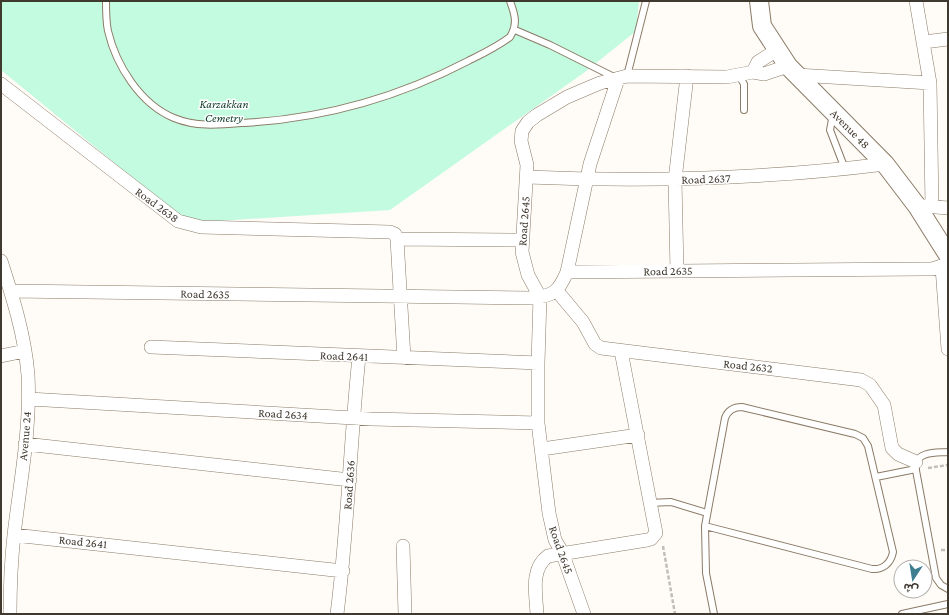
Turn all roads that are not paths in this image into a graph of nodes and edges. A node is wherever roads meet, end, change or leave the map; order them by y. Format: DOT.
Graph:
graph roads {
  1 [pos="106,1"];
  2 [pos="510,1"];
  3 [pos="646,1"];
  4 [pos="759,1"];
  5 [pos="916,1"];
  6 [pos="515,30"];
  7 [pos="948,39"];
  8 [pos="924,42"];
  9 [pos="777,50"];
  10 [pos="792,70"];
  11 [pos="753,72"];
  12 [pos="687,76"];
  13 [pos="739,76"];
  14 [pos="623,77"];
  15 [pos="930,83"];
  16 [pos="1,84"];
  17 [pos="744,110"];
  18 [pos="834,113"];
  19 [pos="885,164"];
  20 [pos="845,169"];
  21 [pos="527,176"];
  22 [pos="587,179"];
  23 [pos="676,180"];
  24 [pos="924,206"];
  25 [pos="948,208"];
  26 [pos="396,236"];
  27 [pos="522,240"];
  28 [pos="1,261"];
  29 [pos="946,262"];
  30 [pos="677,271"];
  31 [pos="567,272"];
  32 [pos="11,291"];
  33 [pos="557,291"];
  34 [pos="400,296"];
  35 [pos="540,297"];
  36 [pos="151,347"];
  37 [pos="948,349"];
  38 [pos="621,351"];
  39 [pos="25,352"];
  40 [pos="1,356"];
  41 [pos="360,356"];
  42 [pos="404,358"];
  43 [pos="538,363"];
  44 [pos="28,399"];
  45 [pos="353,418"];
  46 [pos="538,423"];
  47 [pos="638,435"];
  48 [pos="25,444"];
  49 [pos="542,449"];
  50 [pos="948,452"];
  51 [pos="916,466"];
  52 [pos="876,477"];
  53 [pos="350,480"];
  54 [pos="649,503"];
  55 [pos="707,513"];
  56 [pos="706,526"];
  57 [pos="14,535"];
  58 [pos="403,546"];
  59 [pos="562,552"];
  60 [pos="343,571"];
  61 [pos="948,589"];
  62 [pos="948,604"];
  63 [pos="7,613"];
  64 [pos="337,614"];
  65 [pos="405,614"];
  66 [pos="536,614"];
  67 [pos="584,614"];
  68 [pos="714,614"];
  69 [pos="902,614"];
  1 -- 6 [label="lane"];
  2 -- 6 [label="lane"];
  3 -- 14 [label="lane"];
  4 -- 9 [label="street, Avenue 48"];
  5 -- 8 [label="street"];
  6 -- 14 [label="lane"];
  7 -- 8 [label="street"];
  8 -- 15 [label="street"];
  9 -- 10 [label="street, Avenue 48"];
  9 -- 11 [label="street"];
  10 -- 11 [label="street, Road 2645"];
  10 -- 15 [label="street"];
  10 -- 18 [label="street, Avenue 48"];
  11 -- 13 [label="street, Road 2645"];
  12 -- 13 [label="street, Road 2645"];
  12 -- 14 [label="street, Road 2645"];
  12 -- 23 [label="street"];
  13 -- 17 [label="lane"];
  14 -- 21 [label="street, Road 2645"];
  14 -- 22 [label="street"];
  15 -- 24 [label="street"];
  16 -- 26 [label="street, Road 2638"];
  18 -- 19 [label="street, Avenue 48"];
  18 -- 20 [label="lane"];
  19 -- 20 [label="street, Road 2637"];
  19 -- 24 [label="street, Avenue 48"];
  20 -- 23 [label="street, Road 2637"];
  21 -- 22 [label="street, Road 2637"];
  21 -- 27 [label="street, Road 2645"];
  22 -- 23 [label="street, Road 2637"];
  22 -- 31 [label="street"];
  23 -- 30 [label="street"];
  24 -- 25 [label="street"];
  24 -- 29 [label="street, Avenue 48"];
  26 -- 27 [label="street, Road 2638"];
  26 -- 34 [label="street"];
  27 -- 35 [label="street, Road 2645"];
  28 -- 32 [label="street, Avenue 24"];
  29 -- 30 [label="street, Road 2635"];
  29 -- 37 [label="street"];
  30 -- 31 [label="street, Road 2635"];
  31 -- 33 [label="street"];
  32 -- 34 [label="street, Road 2635"];
  32 -- 39 [label="street, Avenue 24"];
  33 -- 35 [label="street, Road 2635"];
  33 -- 38 [label="street, Road 2632"];
  34 -- 35 [label="street, Road 2635"];
  34 -- 42 [label="street"];
  35 -- 43 [label="street, Road 2645"];
  36 -- 41 [label="street, Road 2641"];
  38 -- 47 [label="street"];
  38 -- 51 [label="street, Road 2632"];
  39 -- 40 [label="street"];
  39 -- 44 [label="street, Avenue 24"];
  41 -- 42 [label="street, Road 2641"];
  41 -- 45 [label="street, Road 2636"];
  42 -- 43 [label="street, Road 2641"];
  43 -- 46 [label="street, Road 2645"];
  44 -- 45 [label="street, Road 2634"];
  44 -- 48 [label="street, Avenue 24"];
  45 -- 46 [label="street, Road 2634"];
  45 -- 53 [label="street, Road 2636"];
  46 -- 49 [label="street, Road 2645"];
  47 -- 49 [label="street"];
  47 -- 54 [label="street"];
  48 -- 53 [label="street"];
  48 -- 57 [label="street, Avenue 24"];
  49 -- 59 [label="street, Road 2645"];
  50 -- 51 [label="lane"];
  51 -- 52 [label="lane"];
  51 -- 61 [label="lane"];
  52 -- 55 [label="lane"];
  52 -- 56 [label="lane"];
  53 -- 60 [label="street, Road 2636"];
  54 -- 55 [label="lane"];
  54 -- 59 [label="street"];
  55 -- 56 [label="lane"];
  56 -- 68 [label="lane"];
  57 -- 60 [label="street, Road 2641"];
  57 -- 63 [label="street, Avenue 24"];
  58 -- 65 [label="street"];
  59 -- 66 [label="street"];
  59 -- 67 [label="street, Road 2645"];
  60 -- 64 [label="street, Road 2636"];
  62 -- 69 [label="lane"];
}
